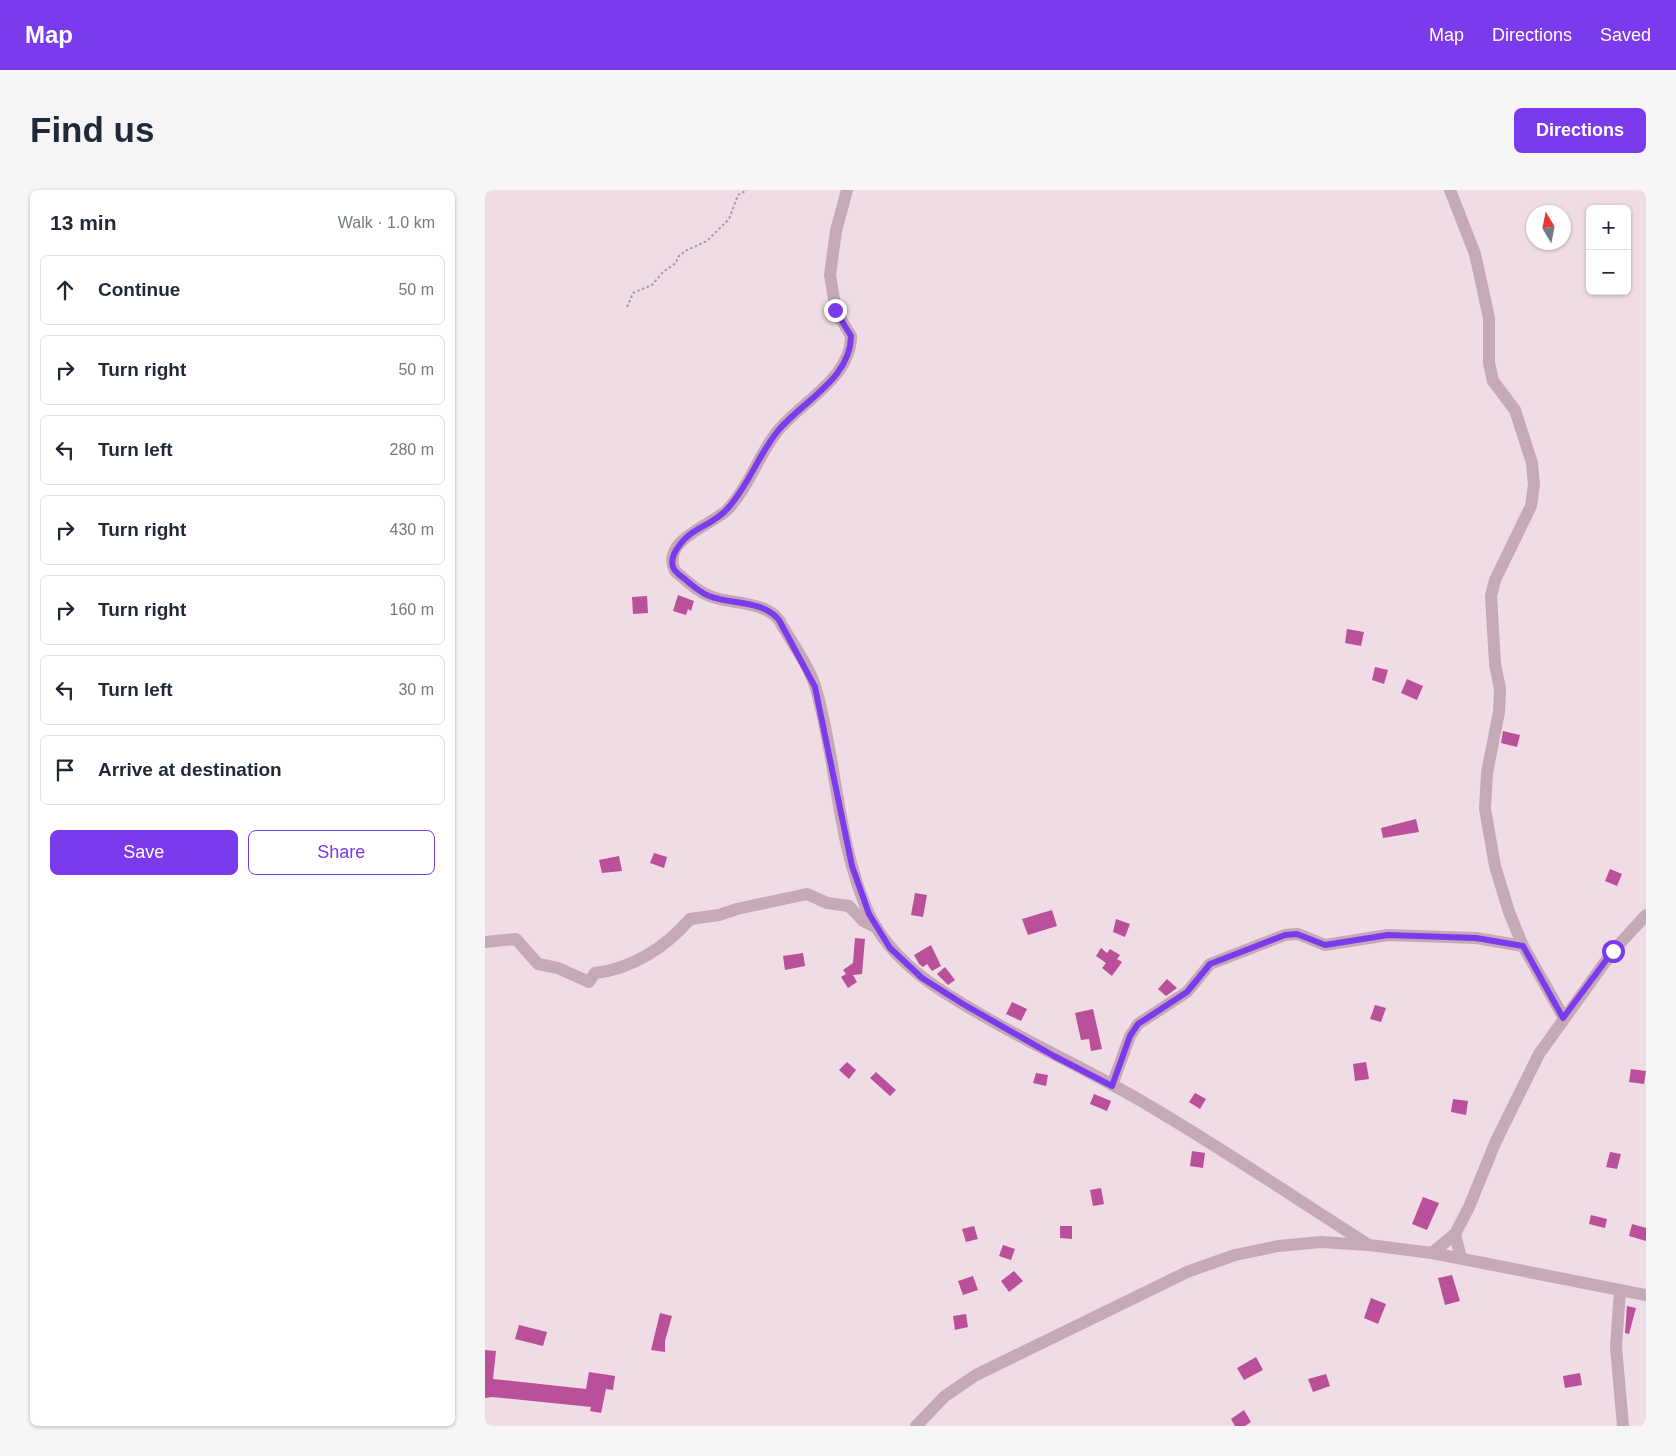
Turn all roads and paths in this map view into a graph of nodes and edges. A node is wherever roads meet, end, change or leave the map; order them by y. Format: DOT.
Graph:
graph roads {
  1 [pos="747,190"];
  2 [pos="847,190"];
  3 [pos="1450,190"];
  4 [pos="627,307"];
  5 [pos="1646,915"];
  6 [pos="878,929"];
  7 [pos="485,942"];
  8 [pos="1523,946"];
  9 [pos="1563,1018"];
  10 [pos="1112,1086"];
  11 [pos="1455,1234"];
  12 [pos="1369,1244"];
  13 [pos="1432,1253"];
  14 [pos="1461,1258"];
  15 [pos="1620,1290"];
  16 [pos="1646,1295"];
  17 [pos="916,1426"];
  18 [pos="1623,1426"];
  1 -- 4 [label="path"];
  2 -- 6 [label="street"];
  3 -- 8 [label="street"];
  5 -- 9 [label="street"];
  6 -- 7 [label="street"];
  6 -- 10 [label="street"];
  8 -- 9 [label="street"];
  8 -- 10 [label="street"];
  9 -- 11 [label="street"];
  10 -- 12 [label="street"];
  11 -- 13 [label="street"];
  11 -- 14 [label="street"];
  12 -- 13 [label="street"];
  12 -- 17 [label="street"];
  13 -- 14 [label="street"];
  14 -- 15 [label="street"];
  15 -- 16 [label="street"];
  15 -- 18 [label="street"];
}
